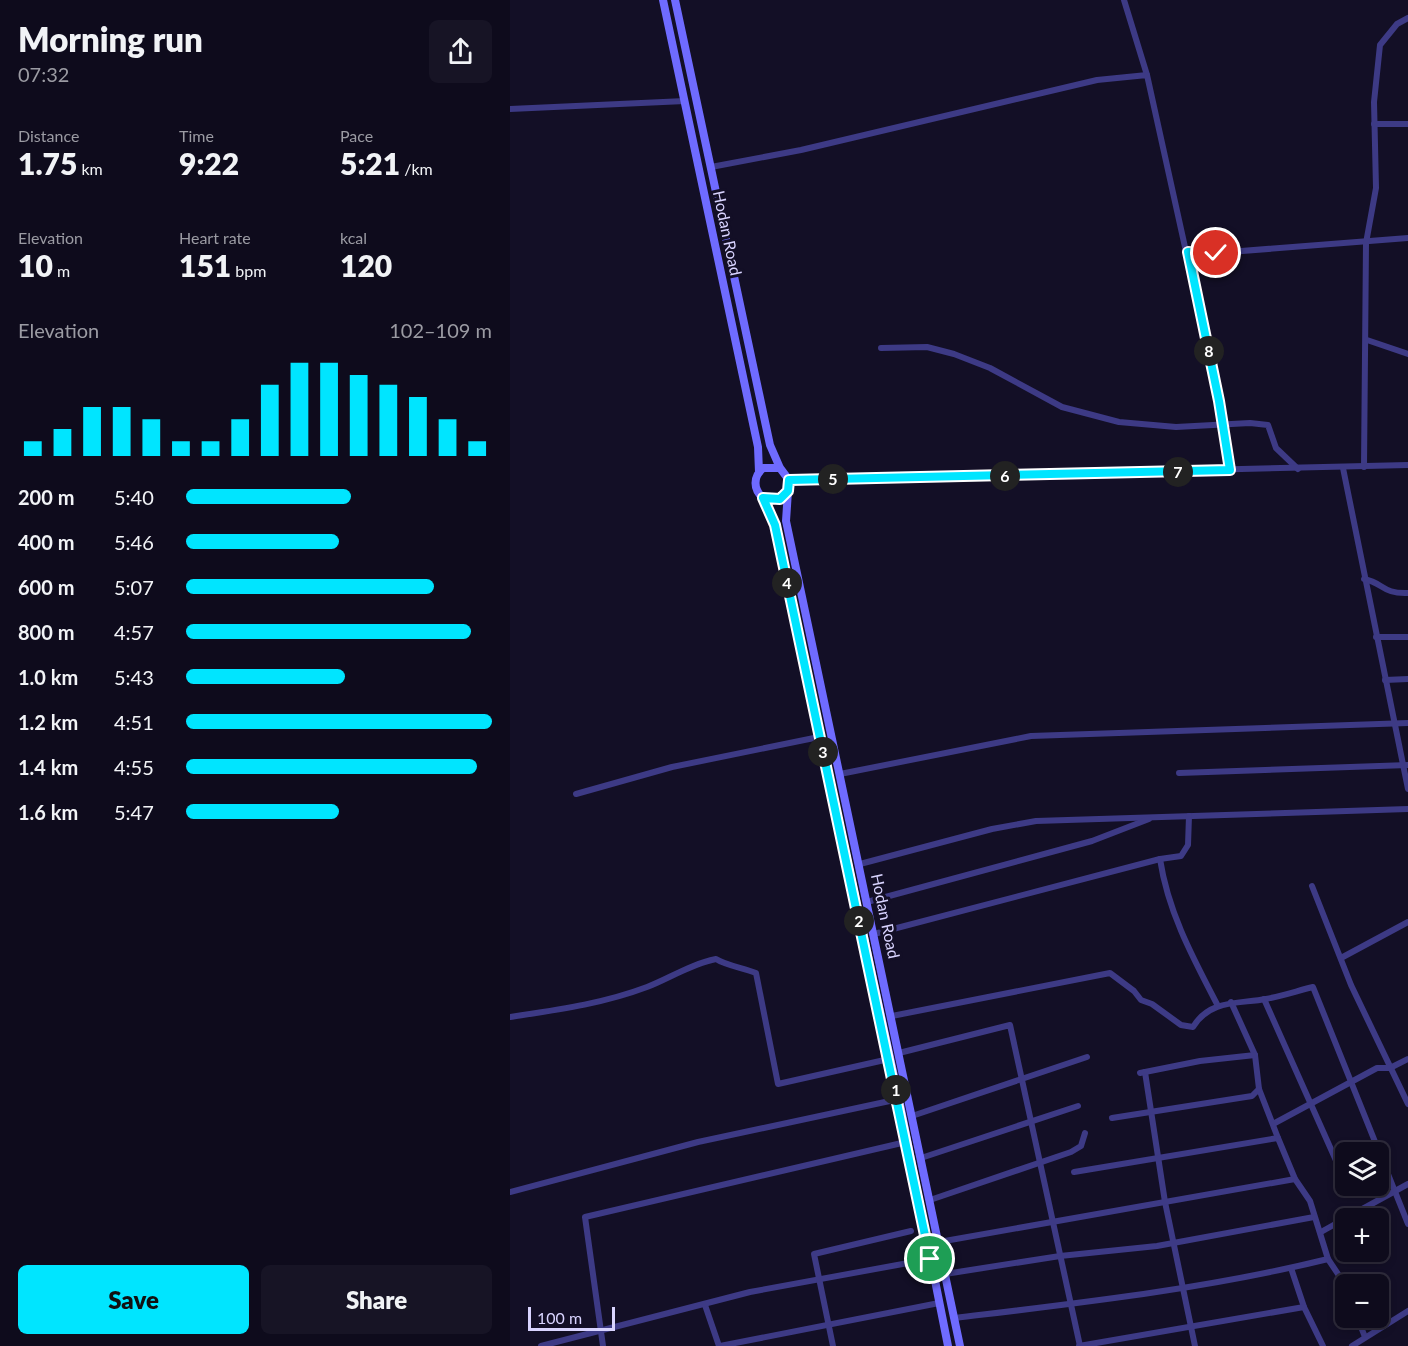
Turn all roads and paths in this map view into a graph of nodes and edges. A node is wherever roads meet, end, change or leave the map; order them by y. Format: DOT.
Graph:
graph roads {
  1 [pos="663,0"];
  2 [pos="675,0"];
  3 [pos="1124,0"];
  4 [pos="1408,18"];
  5 [pos="1147,75"];
  6 [pos="685,101"];
  7 [pos="510,108"];
  8 [pos="1374,124"];
  9 [pos="1408,124"];
  10 [pos="711,167"];
  11 [pos="1408,238"];
  12 [pos="1366,243"];
  13 [pos="1188,252"];
  14 [pos="1367,340"];
  15 [pos="881,348"];
  16 [pos="1408,354"];
  17 [pos="1224,426"];
  18 [pos="1408,465"];
  19 [pos="1364,467"];
  20 [pos="780,468"];
  21 [pos="1343,468"];
  22 [pos="1299,469"];
  23 [pos="1230,470"];
  24 [pos="759,472"];
  25 [pos="789,480"];
  26 [pos="788,491"];
  27 [pos="763,498"];
  28 [pos="1364,579"];
  29 [pos="1408,593"];
  30 [pos="1376,637"];
  31 [pos="1408,637"];
  32 [pos="1408,679"];
  33 [pos="1385,680"];
  34 [pos="1392,723"];
  35 [pos="1408,723"];
  36 [pos="819,737"];
  37 [pos="1405,765"];
  38 [pos="1179,773"];
  39 [pos="840,774"];
  40 [pos="1408,789"];
  41 [pos="576,794"];
  42 [pos="1408,809"];
  43 [pos="1189,816"];
  44 [pos="1152,817"];
  45 [pos="1160,859"];
  46 [pos="860,864"];
  47 [pos="1312,886"];
  48 [pos="867,902"];
  49 [pos="1408,922"];
  50 [pos="874,934"];
  51 [pos="1341,958"];
  52 [pos="1264,999"];
  53 [pos="1231,1002"];
  54 [pos="1218,1006"];
  55 [pos="892,1016"];
  56 [pos="510,1017"];
  57 [pos="899,1053"];
  58 [pos="1255,1055"];
  59 [pos="1087,1057"];
  60 [pos="890,1059"];
  61 [pos="1408,1059"];
  62 [pos="1390,1068"];
  63 [pos="1022,1081"];
  64 [pos="1350,1083"];
  65 [pos="1259,1089"];
  66 [pos="898,1099"];
  67 [pos="1408,1104"];
  68 [pos="1078,1106"];
  69 [pos="1311,1106"];
  70 [pos="1152,1111"];
  71 [pos="912,1116"];
  72 [pos="1112,1118"];
  73 [pos="1031,1123"];
  74 [pos="1273,1124"];
  75 [pos="1085,1133"];
  76 [pos="1278,1138"];
  77 [pos="906,1142"];
  78 [pos="921,1158"];
  79 [pos="1335,1158"];
  80 [pos="1158,1159"];
  81 [pos="1040,1163"];
  82 [pos="1074,1172"];
  83 [pos="1295,1179"];
  84 [pos="1408,1184"];
  85 [pos="1395,1191"];
  86 [pos="510,1192"];
  87 [pos="930,1200"];
  88 [pos="1165,1202"];
  89 [pos="1364,1208"];
  90 [pos="1314,1217"];
  91 [pos="1052,1221"];
  92 [pos="1335,1224"];
  93 [pos="1408,1224"];
  94 [pos="911,1231"];
  95 [pos="1321,1232"];
  96 [pos="939,1242"];
  97 [pos="1173,1243"];
  98 [pos="1060,1256"];
  99 [pos="930,1259"];
  100 [pos="1328,1259"];
  101 [pos="1292,1268"];
  102 [pos="945,1274"];
  103 [pos="1338,1274"];
  104 [pos="819,1280"];
  105 [pos="1184,1287"];
  106 [pos="939,1303"];
  107 [pos="1069,1303"];
  108 [pos="705,1305"];
  109 [pos="1304,1307"];
  110 [pos="1408,1311"];
  111 [pos="955,1318"];
  112 [pos="829,1324"];
  113 [pos="1192,1324"];
  114 [pos="1361,1328"];
  115 [pos="599,1331"];
  116 [pos="1365,1337"];
  117 [pos="541,1346"];
  118 [pos="603,1346"];
  119 [pos="719,1346"];
  120 [pos="833,1346"];
  121 [pos="947,1346"];
  122 [pos="960,1346"];
  123 [pos="1080,1346"];
  124 [pos="1195,1346"];
  125 [pos="1323,1346"];
  126 [pos="1352,1346"];
  1 -- 6 [label="main road, Hodan Road"];
  2 -- 10 [label="main road, Hodan Road"];
  3 -- 5 [label="street"];
  4 -- 8 [label="street"];
  5 -- 10 [label="street"];
  5 -- 13 [label="street"];
  6 -- 7 [label="street"];
  6 -- 24 [label="main road, Hodan Road"];
  8 -- 9 [label="street"];
  8 -- 12 [label="street"];
  10 -- 20 [label="main road, Hodan Road"];
  11 -- 12 [label="street"];
  12 -- 13 [label="street"];
  12 -- 14 [label="street"];
  13 -- 17 [label="street"];
  14 -- 16 [label="street"];
  14 -- 19 [label="street"];
  15 -- 17 [label="street"];
  17 -- 22 [label="street"];
  17 -- 23 [label="street"];
  18 -- 19 [label="street"];
  19 -- 21 [label="street"];
  20 -- 24 [label="main road"];
  20 -- 25 [label="main road, Hodan Road"];
  21 -- 22 [label="street"];
  21 -- 28 [label="street"];
  22 -- 23 [label="street"];
  23 -- 25 [label="street"];
  24 -- 27 [label="main road, Hodan Road"];
  25 -- 26 [label="main road, Hodan Road"];
  26 -- 27 [label="main road"];
  26 -- 39 [label="main road, Hodan Road"];
  27 -- 36 [label="main road, Hodan Road"];
  28 -- 29 [label="street"];
  28 -- 30 [label="street"];
  30 -- 31 [label="street"];
  30 -- 33 [label="street"];
  32 -- 33 [label="street"];
  33 -- 34 [label="street"];
  34 -- 35 [label="street"];
  34 -- 37 [label="street"];
  34 -- 39 [label="street"];
  36 -- 41 [label="street"];
  36 -- 60 [label="main road, Hodan Road"];
  37 -- 38 [label="street"];
  37 -- 40 [label="street"];
  39 -- 46 [label="main road, Hodan Road"];
  42 -- 43 [label="street"];
  43 -- 44 [label="street"];
  43 -- 45 [label="street"];
  44 -- 46 [label="street"];
  44 -- 48 [label="street"];
  45 -- 50 [label="street"];
  45 -- 54 [label="street"];
  46 -- 48 [label="main road, Hodan Road"];
  47 -- 51 [label="street"];
  48 -- 50 [label="main road, Hodan Road"];
  49 -- 51 [label="street"];
  50 -- 55 [label="main road, Hodan Road"];
  51 -- 62 [label="street"];
  52 -- 53 [label="street"];
  52 -- 64 [label="street"];
  52 -- 69 [label="street"];
  53 -- 54 [label="street"];
  53 -- 58 [label="street"];
  54 -- 55 [label="street"];
  55 -- 57 [label="main road, Hodan Road"];
  56 -- 60 [label="street"];
  57 -- 63 [label="street"];
  57 -- 71 [label="main road, Hodan Road"];
  58 -- 65 [label="street"];
  58 -- 70 [label="street"];
  59 -- 63 [label="street"];
  60 -- 66 [label="main road, Hodan Road"];
  61 -- 62 [label="street"];
  62 -- 64 [label="street"];
  62 -- 67 [label="street"];
  63 -- 71 [label="street"];
  63 -- 73 [label="street"];
  64 -- 69 [label="street"];
  64 -- 85 [label="street"];
  65 -- 70 [label="street"];
  65 -- 74 [label="street"];
  66 -- 77 [label="main road, Hodan Road"];
  66 -- 86 [label="street"];
  68 -- 73 [label="street"];
  69 -- 74 [label="street"];
  69 -- 79 [label="street"];
  70 -- 72 [label="street"];
  70 -- 80 [label="street"];
  71 -- 78 [label="main road, Hodan Road"];
  73 -- 78 [label="street"];
  73 -- 81 [label="street"];
  74 -- 76 [label="street"];
  75 -- 81 [label="street"];
  76 -- 80 [label="street"];
  76 -- 83 [label="street"];
  77 -- 99 [label="main road, Hodan Road"];
  77 -- 115 [label="street"];
  78 -- 87 [label="main road, Hodan Road"];
  80 -- 82 [label="street"];
  80 -- 88 [label="street"];
  81 -- 87 [label="street"];
  81 -- 91 [label="street"];
  83 -- 88 [label="street"];
  83 -- 90 [label="street"];
  84 -- 85 [label="street"];
  85 -- 89 [label="street"];
  85 -- 93 [label="street"];
  87 -- 96 [label="main road, Hodan Road"];
  88 -- 91 [label="street"];
  88 -- 97 [label="street"];
  90 -- 95 [label="street"];
  90 -- 97 [label="street"];
  91 -- 96 [label="street"];
  91 -- 98 [label="street"];
  92 -- 95 [label="street"];
  94 -- 104 [label="street"];
  95 -- 100 [label="street"];
  96 -- 102 [label="main road, Hodan Road"];
  97 -- 98 [label="street"];
  97 -- 105 [label="street"];
  98 -- 102 [label="street"];
  98 -- 107 [label="street"];
  99 -- 104 [label="street"];
  99 -- 106 [label="main road, Hodan Road"];
  100 -- 101 [label="street"];
  100 -- 103 [label="street"];
  101 -- 105 [label="street"];
  101 -- 109 [label="street"];
  102 -- 111 [label="main road, Hodan Road"];
  104 -- 108 [label="street"];
  104 -- 112 [label="street"];
  105 -- 107 [label="street"];
  105 -- 113 [label="street"];
  106 -- 112 [label="street"];
  106 -- 121 [label="main road, Hodan Road"];
  107 -- 111 [label="street"];
  107 -- 123 [label="street"];
  108 -- 115 [label="street"];
  108 -- 119 [label="street"];
  109 -- 113 [label="street"];
  109 -- 125 [label="street"];
  110 -- 116 [label="street"];
  111 -- 122 [label="main road, Hodan Road"];
  112 -- 119 [label="street"];
  112 -- 120 [label="street"];
  113 -- 123 [label="street"];
  113 -- 124 [label="street"];
  114 -- 116 [label="street"];
  115 -- 117 [label="street"];
  115 -- 118 [label="street"];
  116 -- 126 [label="street"];
}
